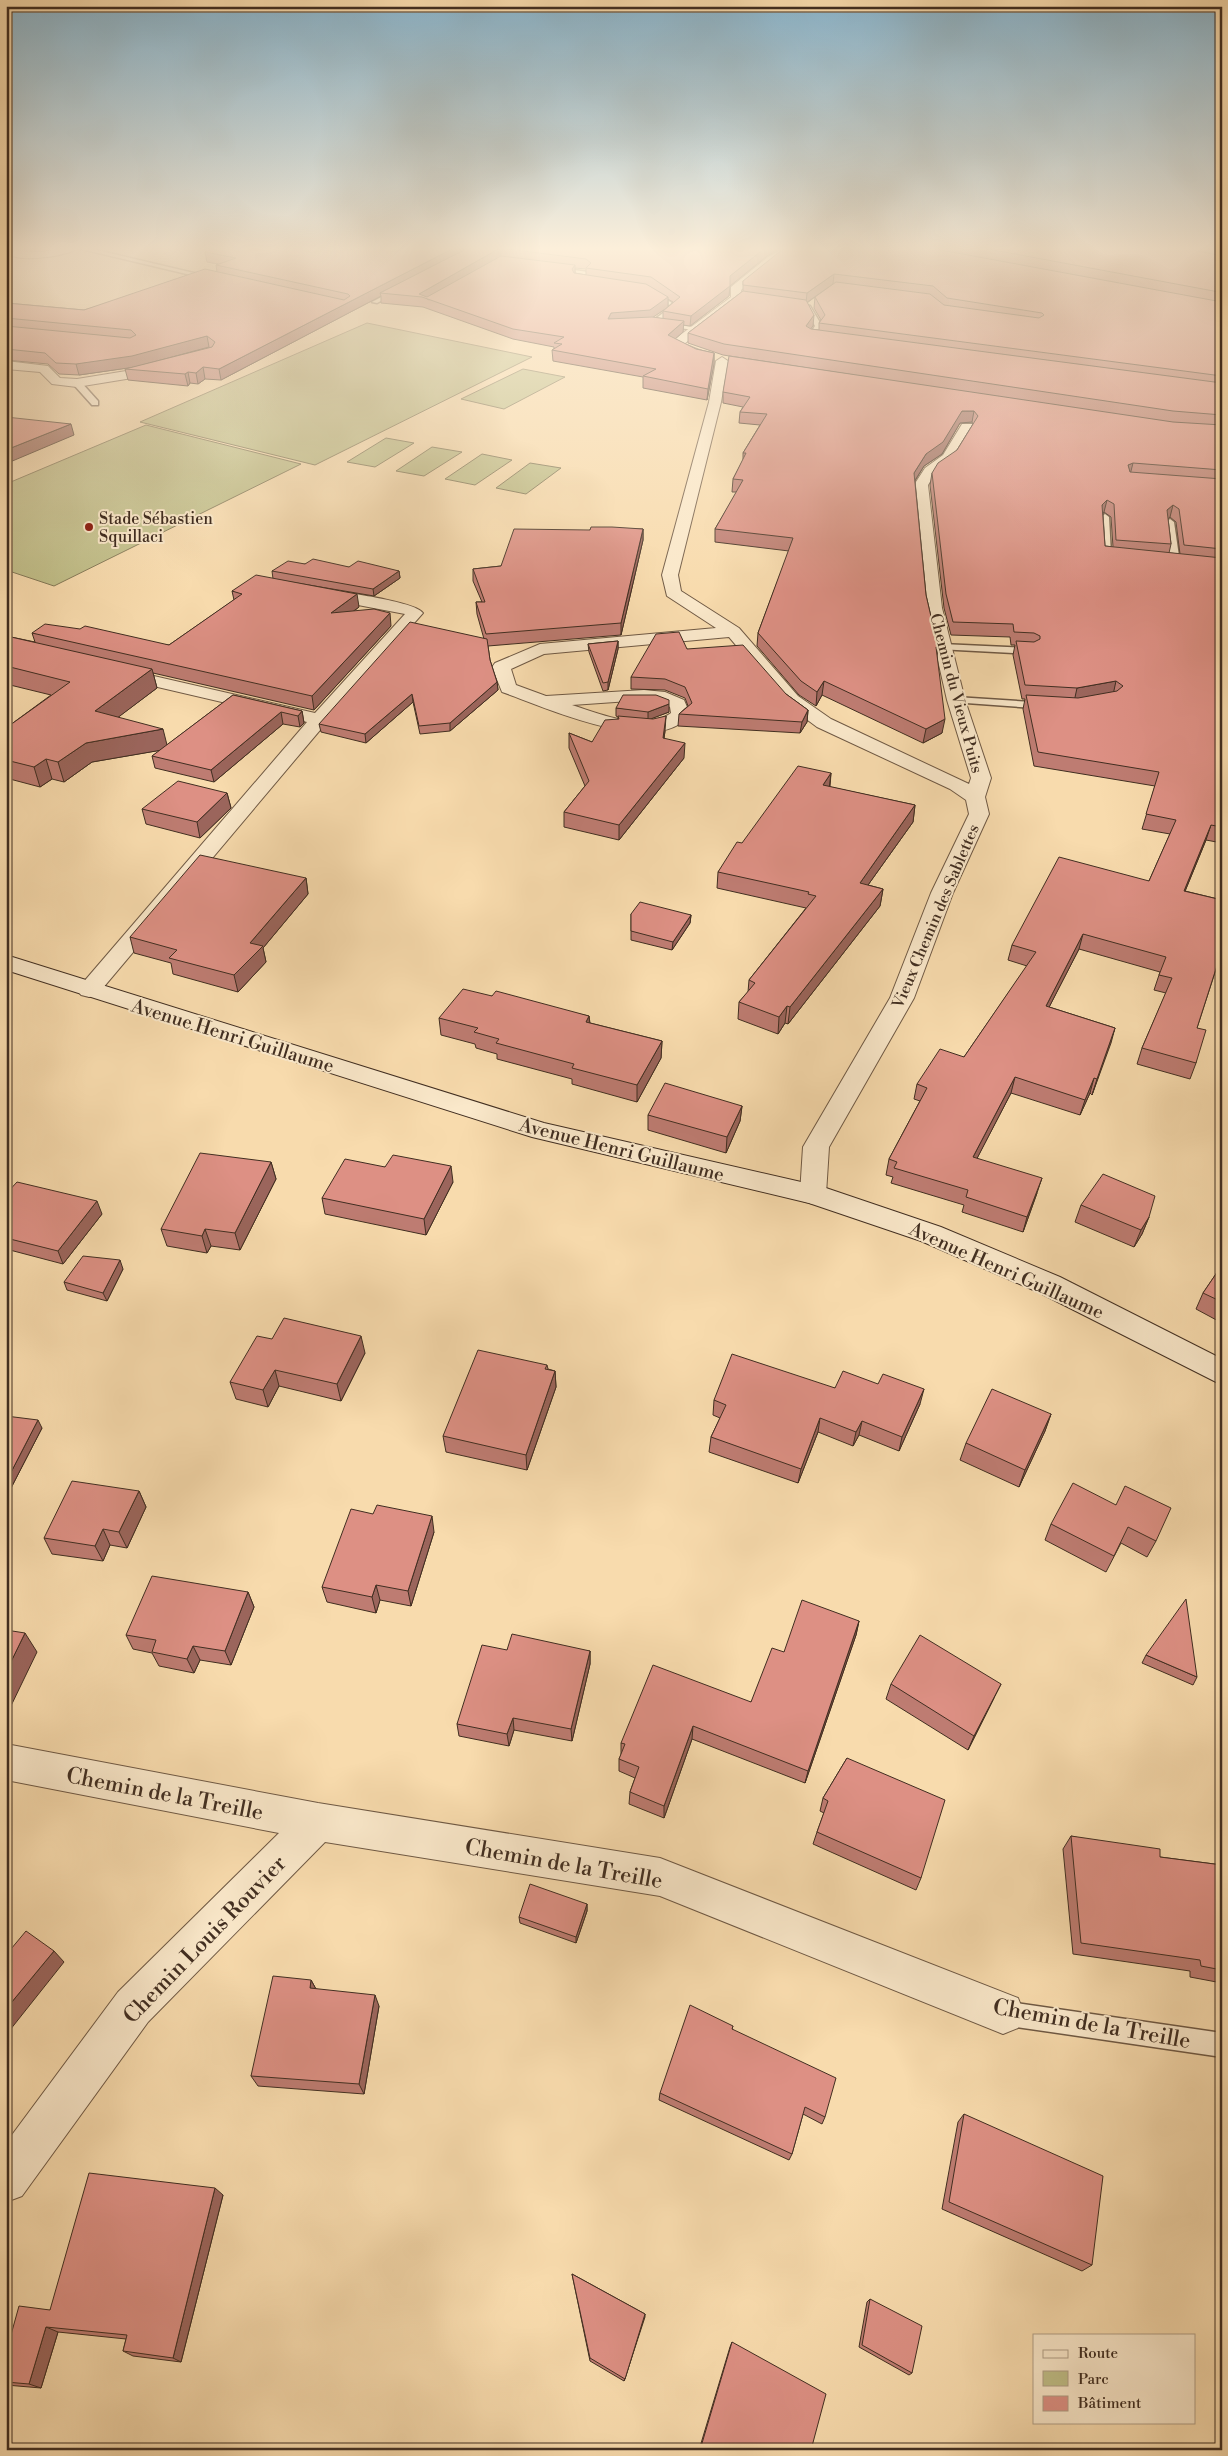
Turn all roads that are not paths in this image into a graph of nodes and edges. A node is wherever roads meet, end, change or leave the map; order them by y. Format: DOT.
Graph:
graph roads {
  1 [pos="727,363"];
  2 [pos="177,364"];
  3 [pos="6,365"];
  4 [pos="77,383"];
  5 [pos="95,402"];
  6 [pos="967,427"];
  7 [pos="1105,517"];
  8 [pos="1170,522"];
  9 [pos="1126,558"];
  10 [pos="1175,563"];
  11 [pos="302,590"];
  12 [pos="733,632"];
  13 [pos="942,647"];
  14 [pos="1031,651"];
  15 [pos="99,668"];
  16 [pos="956,700"];
  17 [pos="547,701"];
  18 [pos="1055,706"];
  19 [pos="319,719"];
  20 [pos="975,797"];
  21 [pos="6,962"];
  22 [pos="89,990"];
  23 [pos="813,1194"];
  24 [pos="1222,1373"];
  25 [pos="6,1762"];
  26 [pos="318,1822"];
  27 [pos="1003,2013"];
  28 [pos="1222,2045"];
  29 [pos="6,2180"];
  1 -- 12 [label="street, Vieux Chemin des Sablettes"];
  2 -- 4 [label="street"];
  3 -- 4 [label="street"];
  4 -- 5 [label="lane"];
  6 -- 13 [label="street, Chemin du Vieux Puits"];
  7 -- 9 [label="lane"];
  8 -- 10 [label="lane"];
  11 -- 19 [label="street"];
  12 -- 17 [label="street"];
  12 -- 20 [label="street, Vieux Chemin des Sablettes"];
  13 -- 14 [label="lane"];
  13 -- 16 [label="street, Chemin du Vieux Puits"];
  15 -- 19 [label="street"];
  16 -- 18 [label="lane"];
  16 -- 20 [label="street, Chemin du Vieux Puits"];
  17 -- 17 [label="street"];
  19 -- 22 [label="street"];
  20 -- 23 [label="street, Vieux Chemin des Sablettes"];
  21 -- 22 [label="street, Avenue Henri Guillaume"];
  22 -- 23 [label="street, Avenue Henri Guillaume"];
  23 -- 24 [label="street, Avenue Henri Guillaume"];
  25 -- 26 [label="street, Chemin de la Treille"];
  26 -- 27 [label="street, Chemin de la Treille"];
  26 -- 29 [label="street, Chemin Louis Rouvier"];
  27 -- 28 [label="lane, Chemin de la Treille"];
}
